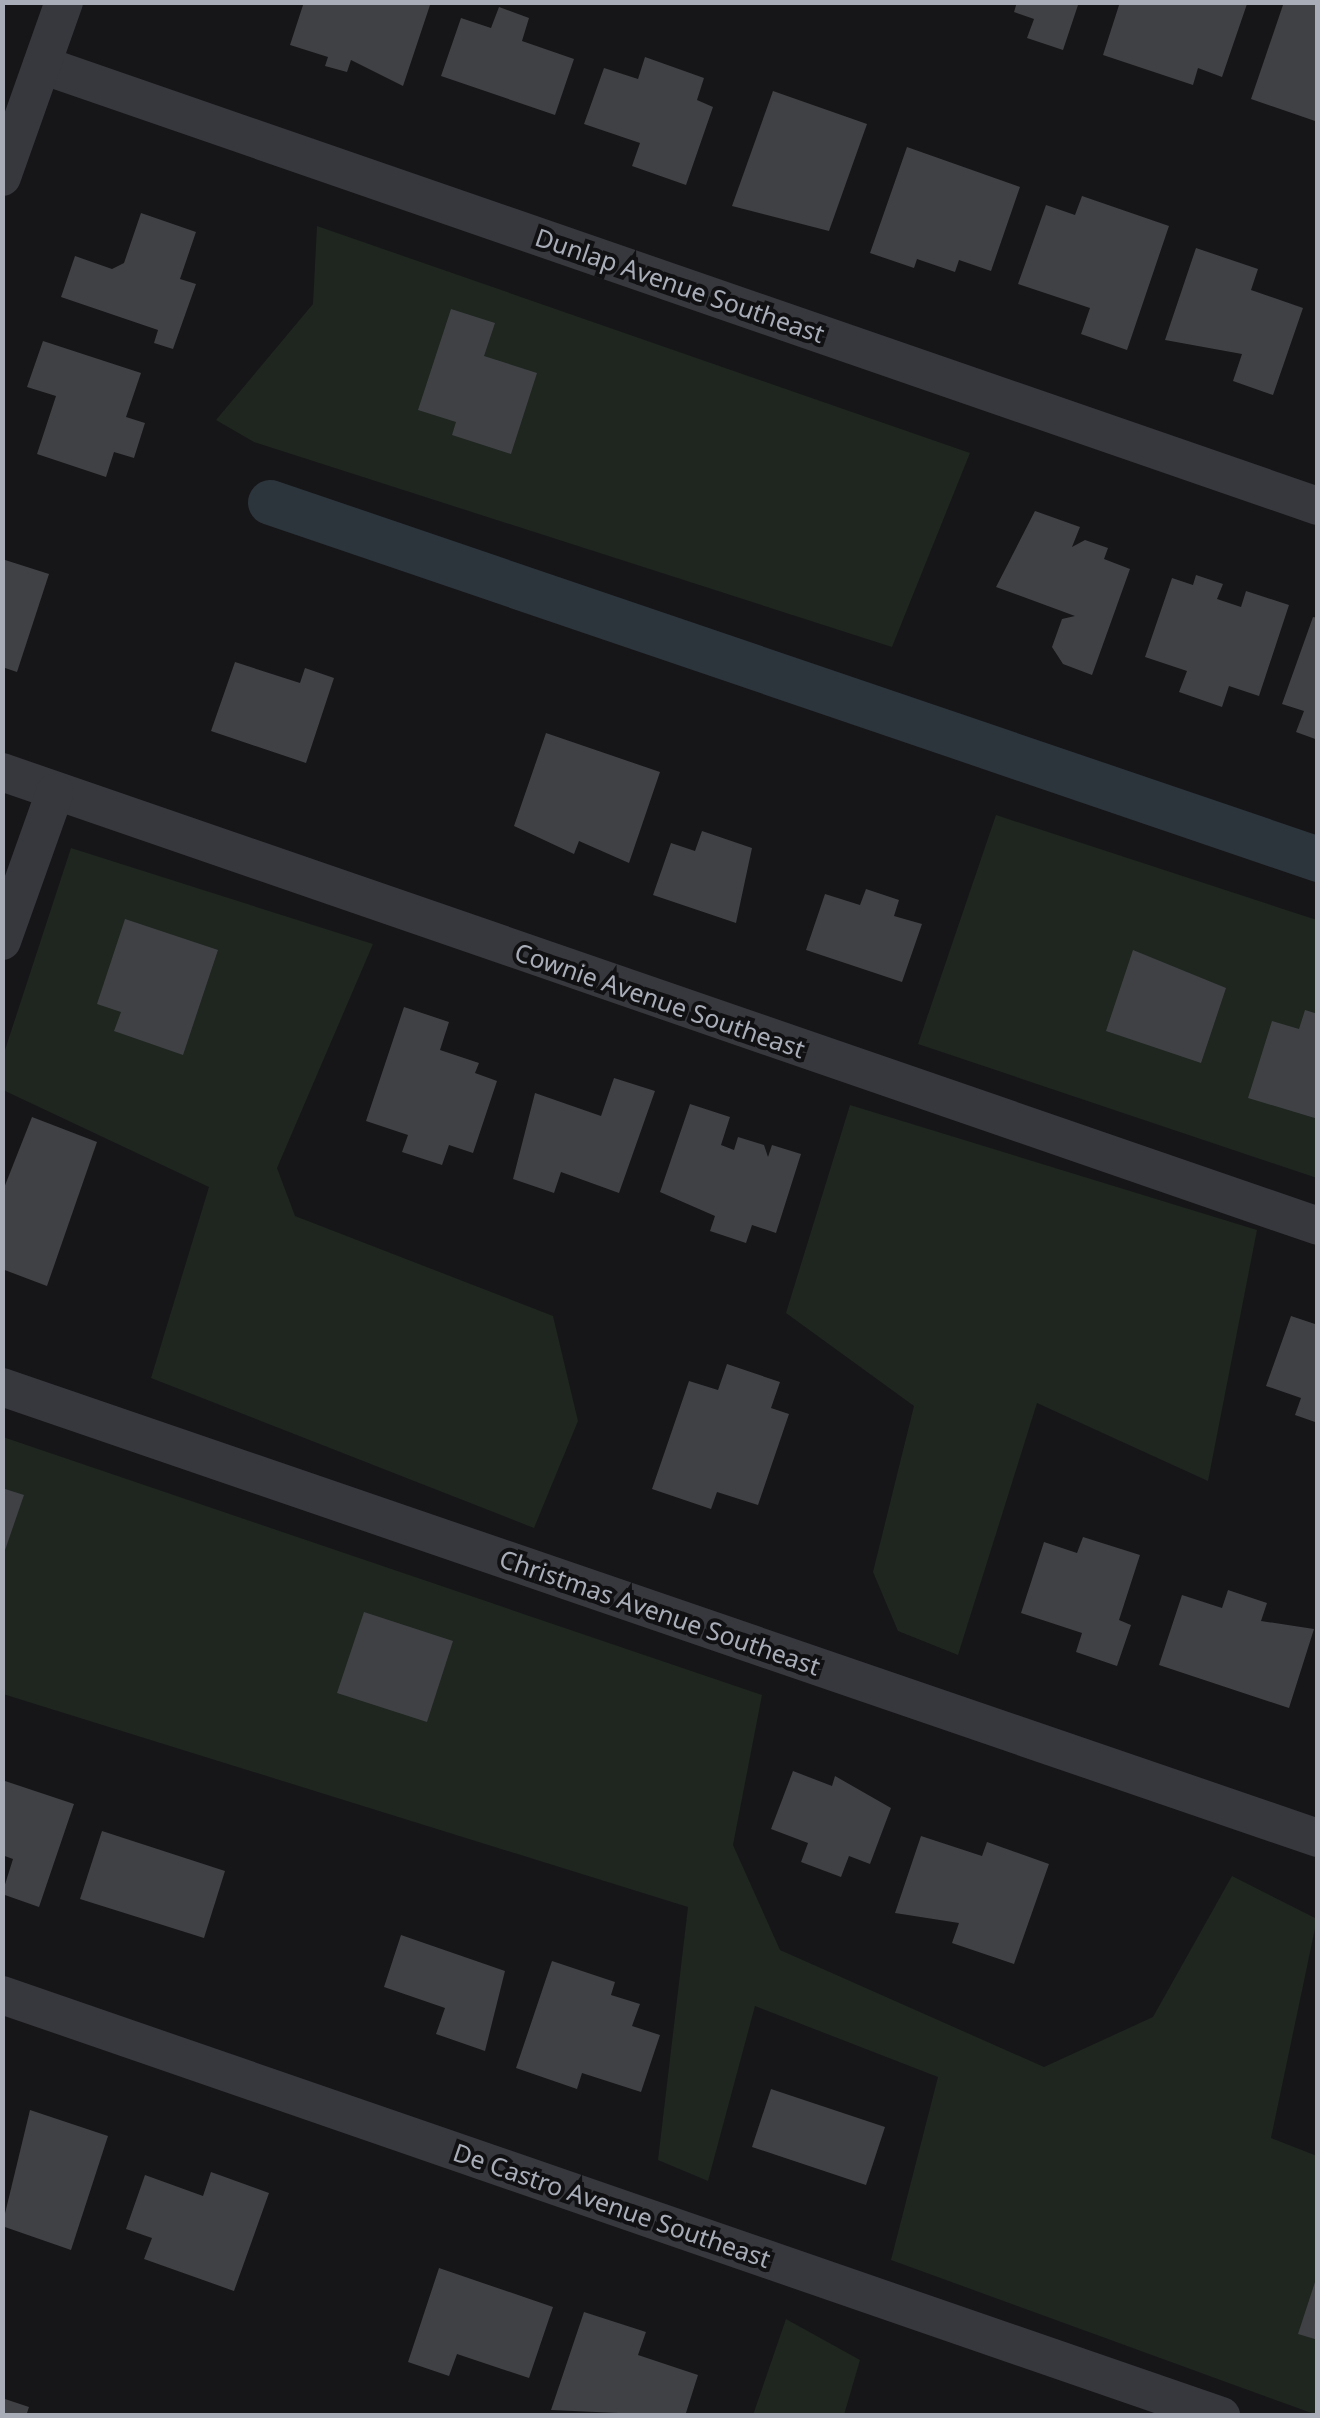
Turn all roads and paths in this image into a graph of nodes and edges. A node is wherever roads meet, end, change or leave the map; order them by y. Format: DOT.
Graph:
graph roads {
  1 [pos="64,2"];
  2 [pos="42,65"];
  3 [pos="2,177"];
  4 [pos="1318,506"];
  5 [pos="2,772"];
  6 [pos="55,792"];
  7 [pos="2,941"];
  8 [pos="1318,1226"];
  9 [pos="2,1387"];
  10 [pos="1318,1838"];
  11 [pos="2,1995"];
  12 [pos="1221,2416"];
  1 -- 2 [label="street"];
  2 -- 3 [label="street"];
  2 -- 4 [label="street, Dunlap Avenue Southeast"];
  5 -- 6 [label="street, Cownie Avenue Southeast"];
  6 -- 7 [label="street"];
  6 -- 8 [label="street, Cownie Avenue Southeast"];
  9 -- 10 [label="street, Christmas Avenue Southeast"];
  11 -- 12 [label="street, De Castro Avenue Southeast"];
}
